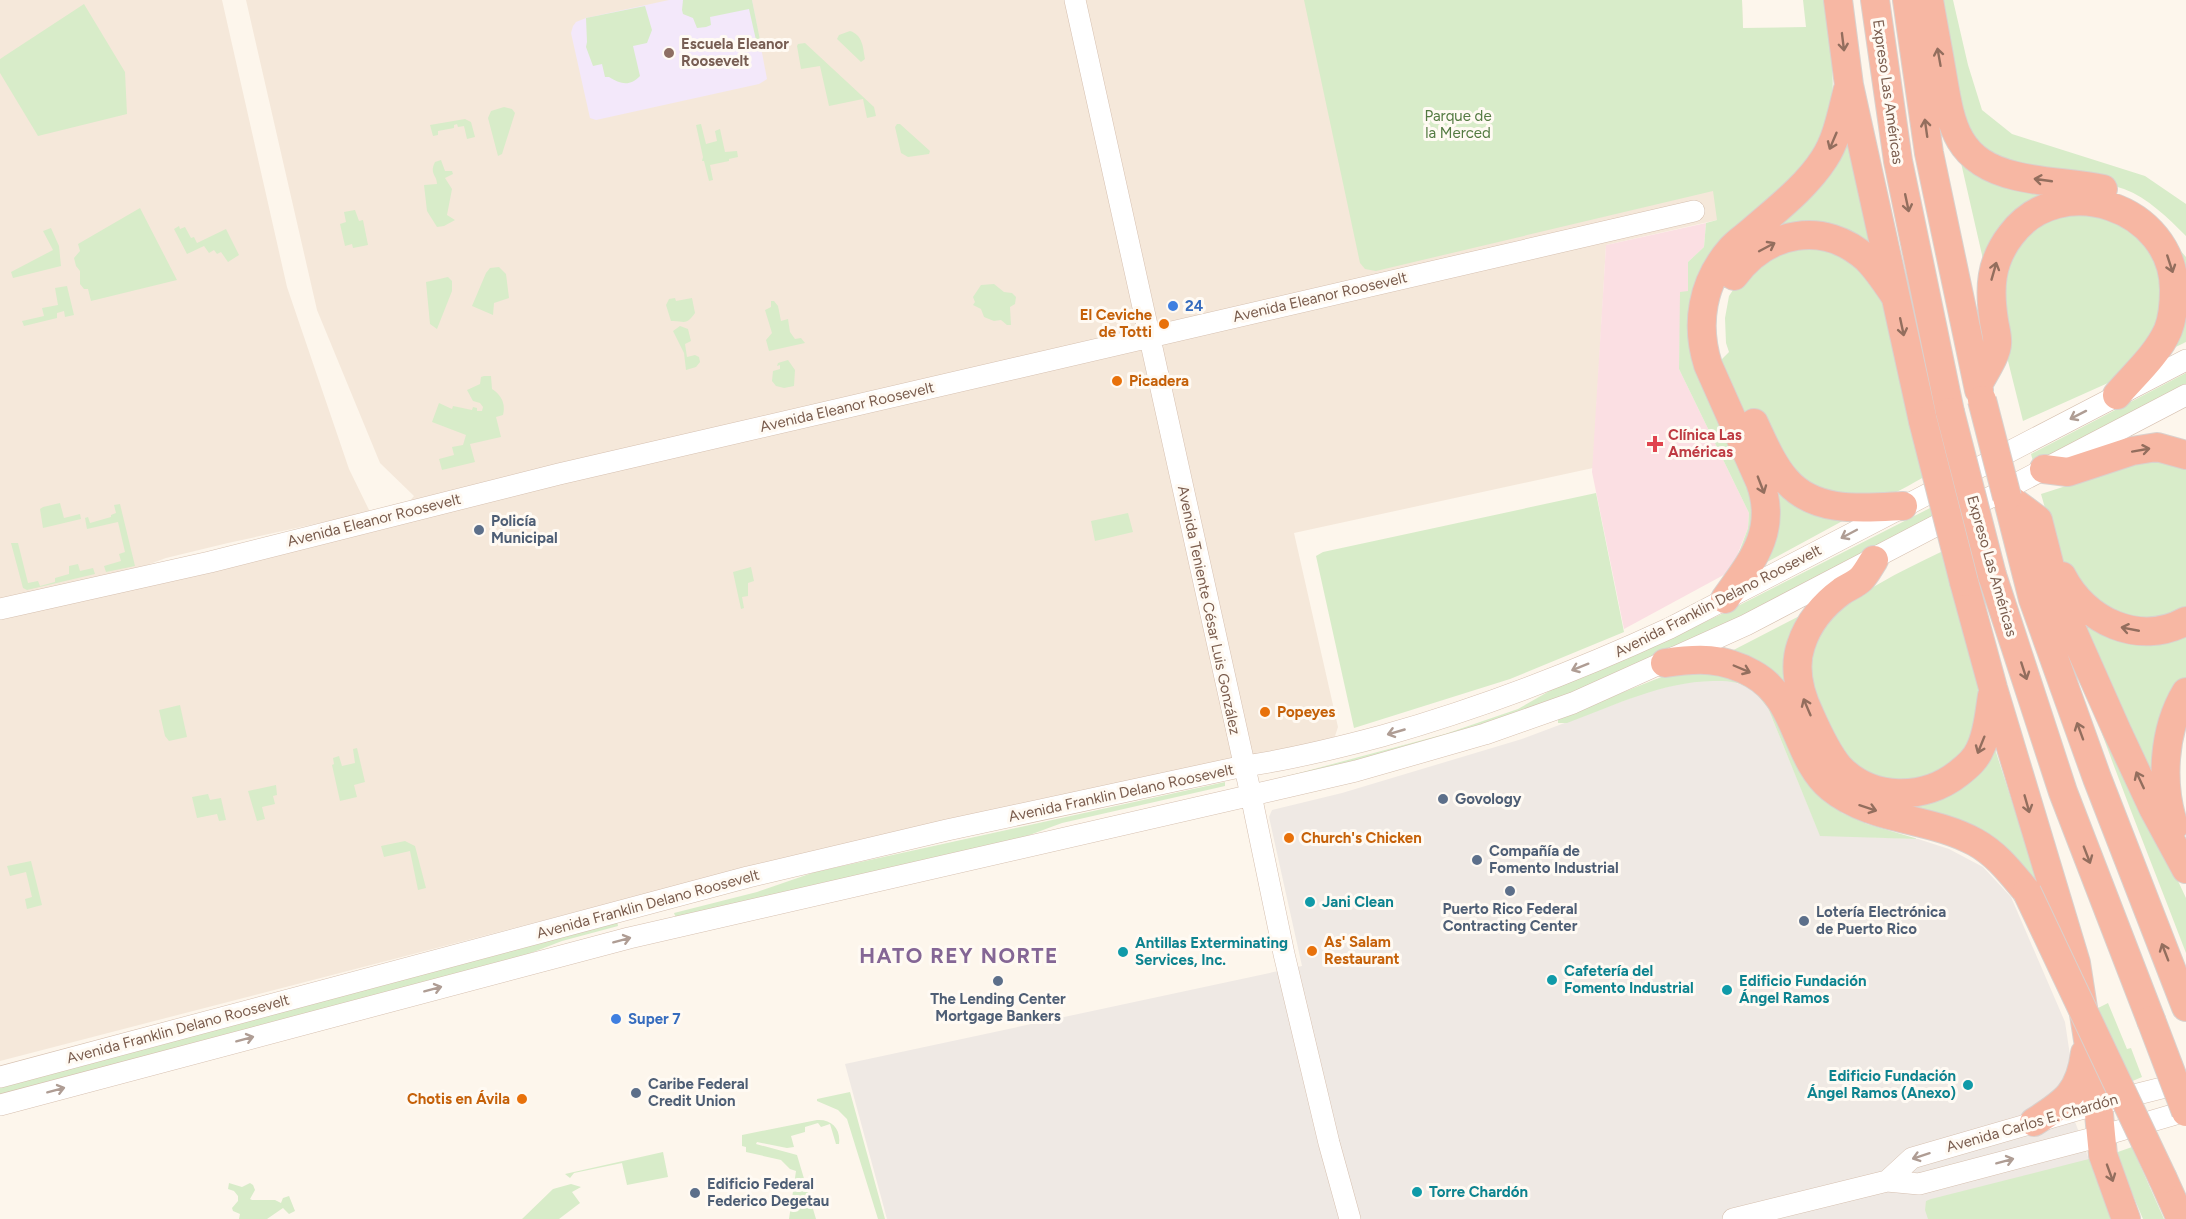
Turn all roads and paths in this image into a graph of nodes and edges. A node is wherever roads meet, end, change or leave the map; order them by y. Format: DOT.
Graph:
graph roads {
  1 [pos="1075,0"];
  2 [pos="1838,0"];
  3 [pos="1875,0"];
  4 [pos="1907,0"];
  5 [pos="1929,0"];
  6 [pos="1849,85"];
  7 [pos="1695,211"];
  8 [pos="2186,245"];
  9 [pos="1895,296"];
  10 [pos="1149,337"];
  11 [pos="2186,360"];
  12 [pos="1980,393"];
  13 [pos="2117,395"];
  14 [pos="2186,395"];
  15 [pos="2186,455"];
  16 [pos="2044,469"];
  17 [pos="1903,506"];
  18 [pos="2042,554"];
  19 [pos="1874,560"];
  20 [pos="1725,599"];
  21 [pos="0,609"];
  22 [pos="2186,621"];
  23 [pos="1665,663"];
  24 [pos="1993,688"];
  25 [pos="2186,692"];
  26 [pos="1244,766"];
  27 [pos="1251,795"];
  28 [pos="2186,862"];
  29 [pos="2186,869"];
  30 [pos="2186,1007"];
  31 [pos="2087,1036"];
  32 [pos="0,1077"];
  33 [pos="2186,1082"];
  34 [pos="2098,1104"];
  35 [pos="0,1105"];
  36 [pos="2186,1112"];
  37 [pos="2034,1122"];
  38 [pos="2101,1136"];
  39 [pos="1887,1181"];
  40 [pos="2127,1216"];
  41 [pos="1350,1219"];
  42 [pos="1733,1219"];
  43 [pos="2181,1219"];
  1 -- 10 [label="main road, Avenida Teniente César Luis González"];
  2 -- 6 [label="highway, one-way"];
  3 -- 36 [label="highway, Expreso Las Américas, one-way, bridge"];
  12 -- 4 [label="highway, Expreso Las Américas, one-way"];
  8 -- 5 [label="highway, one-way"];
  6 -- 9 [label="highway"];
  6 -- 20 [label="highway, one-way"];
  7 -- 10 [label="main road, Avenida Eleanor Roosevelt"];
  17 -- 9 [label="highway, one-way"];
  9 -- 24 [label="highway, one-way, bridge"];
  10 -- 21 [label="main road, Avenida Eleanor Roosevelt"];
  10 -- 26 [label="main road, Avenida Teniente César Luis González"];
  11 -- 13 [label="main road, Avenida Franklin Delano Roosevelt"];
  12 -- 13 [label="highway, one-way"];
  12 -- 18 [label="highway, Expreso Las Américas, bridge"];
  13 -- 17 [label="main road, Avenida Franklin Delano Roosevelt, one-way"];
  14 -- 16 [label="main road, Avenida Franklin Delano Roosevelt"];
  16 -- 15 [label="highway, one-way"];
  16 -- 19 [label="main road, Avenida Franklin Delano Roosevelt"];
  17 -- 20 [label="main road, Avenida Franklin Delano Roosevelt, one-way"];
  22 -- 18 [label="highway, one-way"];
  29 -- 18 [label="highway, one-way"];
  30 -- 18 [label="highway, Expreso Las Américas, one-way"];
  19 -- 23 [label="main road, Avenida Franklin Delano Roosevelt"];
  24 -- 19 [label="highway, one-way"];
  20 -- 26 [label="main road, Avenida Franklin Delano Roosevelt, one-way"];
  23 -- 27 [label="main road, Avenida Franklin Delano Roosevelt"];
  23 -- 43 [label="highway, one-way, bridge"];
  24 -- 31 [label="highway, one-way"];
  25 -- 28 [label="highway"];
  26 -- 27 [label="main road, Avenida Teniente César Luis González"];
  26 -- 32 [label="main road, Avenida Franklin Delano Roosevelt"];
  35 -- 27 [label="main road, Avenida Franklin Delano Roosevelt, one-way"];
  27 -- 41 [label="main road, Avenida Teniente César Luis González"];
  31 -- 34 [label="highway"];
  31 -- 37 [label="highway"];
  33 -- 34 [label="main road, Avenida Carlos E. Chardón"];
  34 -- 37 [label="main road, Avenida Carlos E. Chardón"];
  34 -- 38 [label="highway"];
  36 -- 38 [label="main road, Avenida Carlos E. Chardón"];
  37 -- 39 [label="main road, Avenida Carlos E. Chardón, one-way"];
  39 -- 38 [label="main road, Avenida Carlos E. Chardón, one-way"];
  38 -- 40 [label="highway, one-way"];
  39 -- 42 [label="main road, Avenida Carlos E. Chardón"];
}
